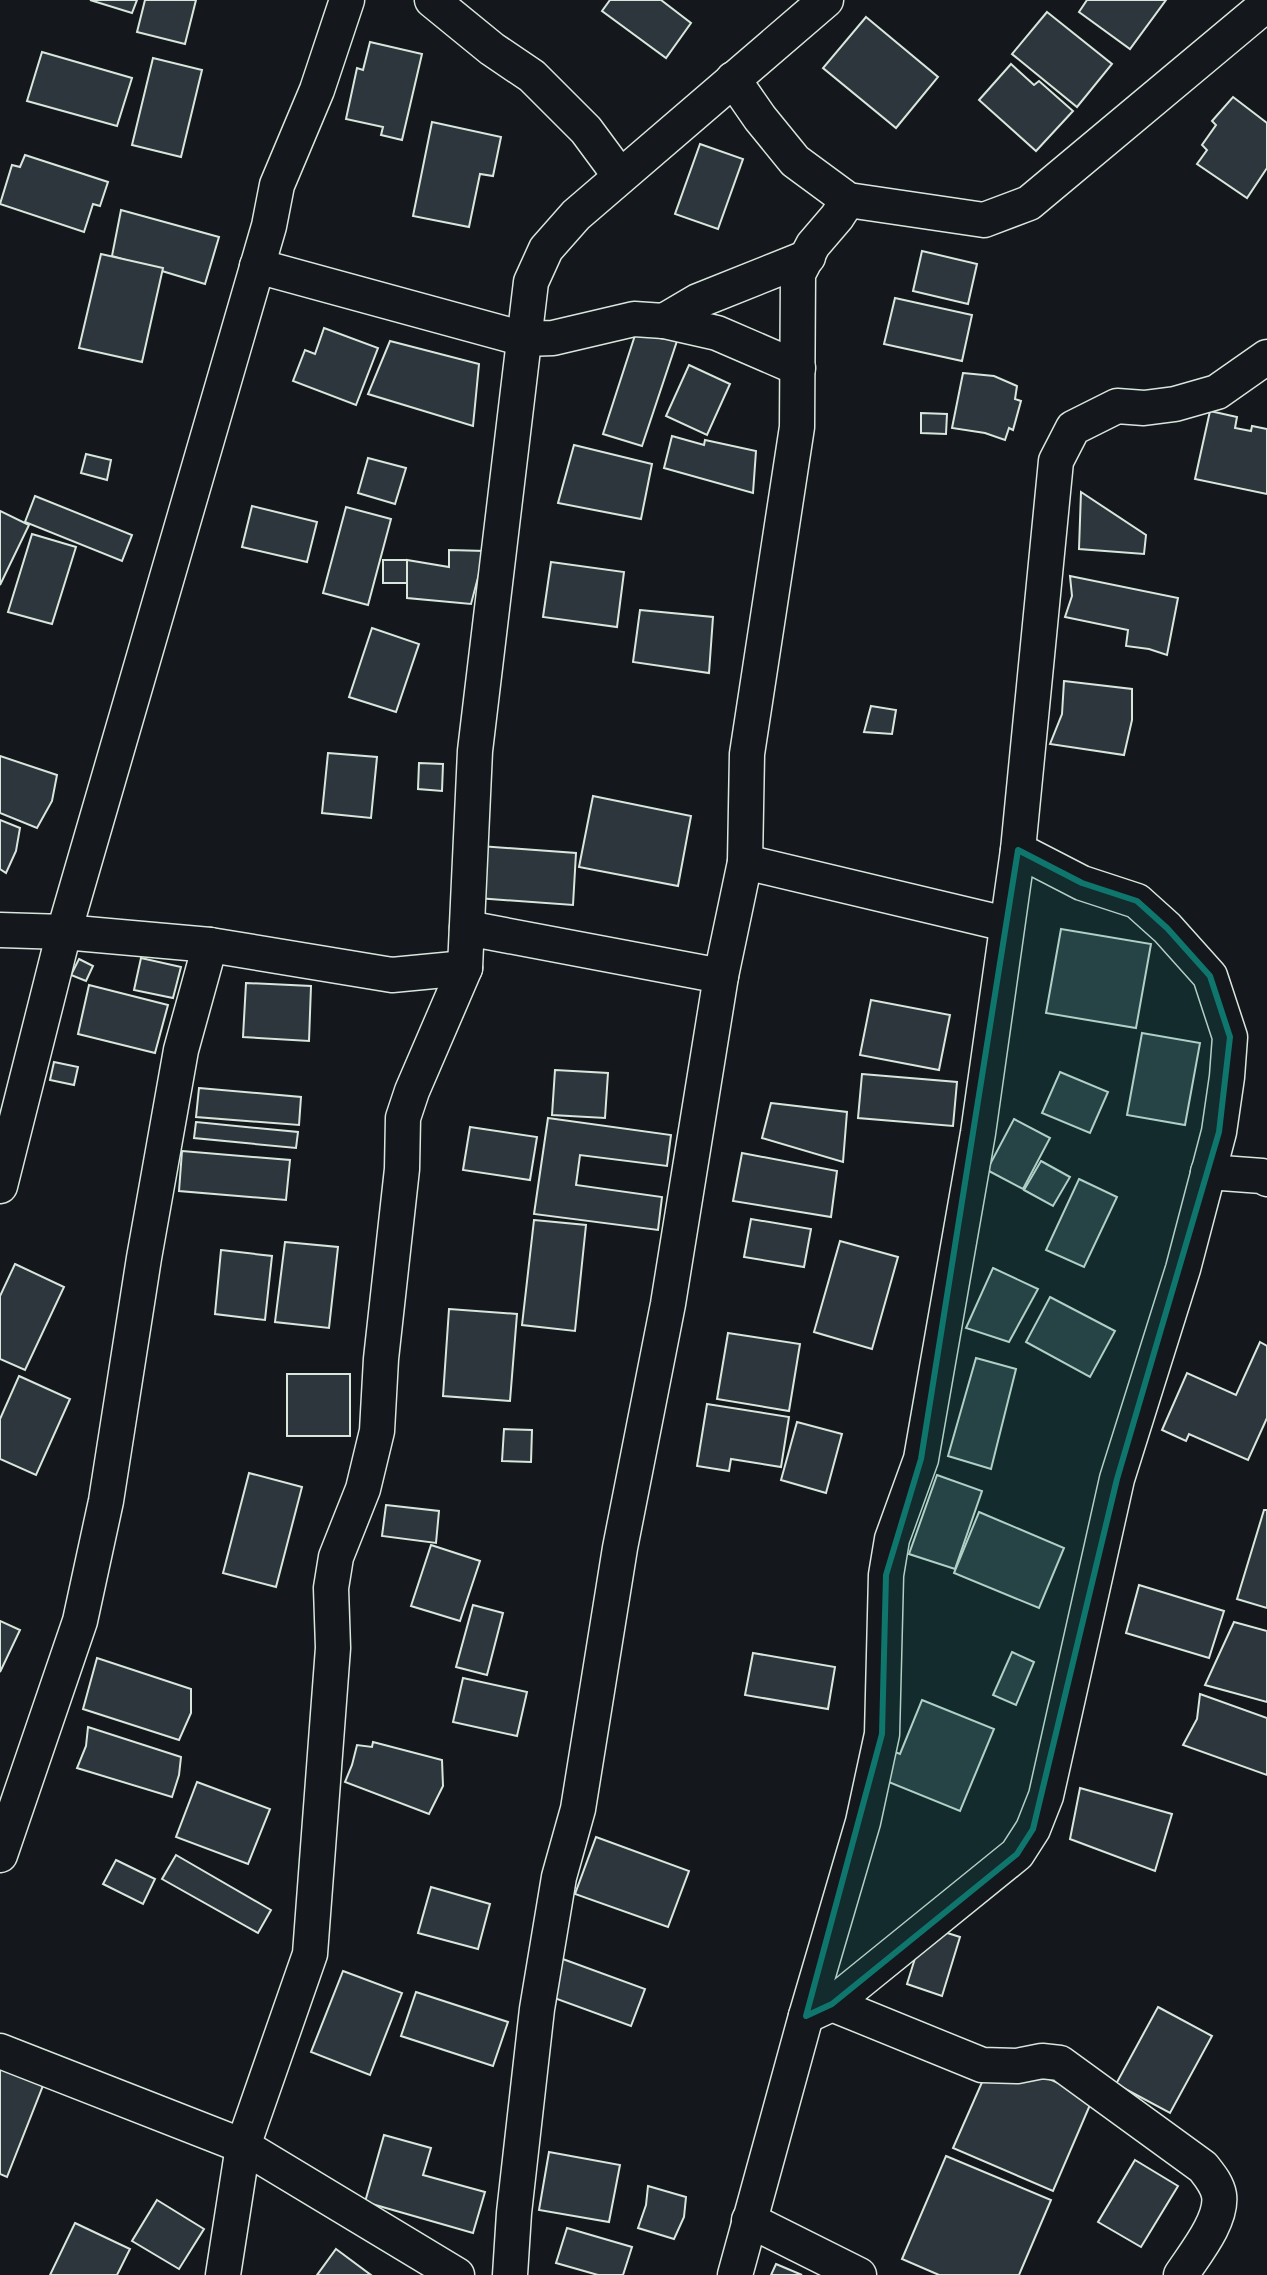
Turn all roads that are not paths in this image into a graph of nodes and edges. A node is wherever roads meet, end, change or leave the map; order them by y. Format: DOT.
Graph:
graph roads {
  1 [pos="347,0"];
  2 [pos="432,0"];
  3 [pos="826,0"];
  4 [pos="1267,4"];
  5 [pos="733,79"];
  6 [pos="620,176"];
  7 [pos="848,200"];
  8 [pos="808,257"];
  9 [pos="257,266"];
  10 [pos="664,321"];
  11 [pos="524,339"];
  12 [pos="1267,357"];
  13 [pos="798,368"];
  14 [pos="1018,850"];
  15 [pos="745,862"];
  16 [pos="1006,924"];
  17 [pos="467,928"];
  18 [pos="0,930"];
  19 [pos="64,932"];
  20 [pos="210,945"];
  21 [pos="465,968"];
  22 [pos="721,976"];
  23 [pos="1208,1172"];
  24 [pos="1267,1179"];
  25 [pos="0,1186"];
  26 [pos="0,1855"];
  27 [pos="819,2010"];
  28 [pos="0,2051"];
  29 [pos="243,2146"];
  30 [pos="749,2220"];
  31 [pos="223,2275"];
  32 [pos="457,2275"];
  33 [pos="510,2275"];
  34 [pos="735,2275"];
  35 [pos="859,2275"];
  36 [pos="1181,2275"];
  1 -- 9 [label="street"];
  2 -- 6 [label="street"];
  3 -- 5 [label="street"];
  4 -- 7 [label="street"];
  5 -- 6 [label="street"];
  5 -- 7 [label="street"];
  6 -- 11 [label="street"];
  7 -- 8 [label="street"];
  8 -- 10 [label="street"];
  8 -- 13 [label="street"];
  9 -- 11 [label="street"];
  9 -- 19 [label="street"];
  10 -- 11 [label="street"];
  10 -- 13 [label="street"];
  11 -- 17 [label="street"];
  12 -- 14 [label="street"];
  13 -- 15 [label="street"];
  14 -- 16 [label="street"];
  14 -- 23 [label="street"];
  15 -- 16 [label="street"];
  15 -- 22 [label="street"];
  16 -- 27 [label="street"];
  17 -- 21 [label="street"];
  17 -- 22 [label="street"];
  18 -- 19 [label="street"];
  19 -- 20 [label="street"];
  19 -- 25 [label="street"];
  20 -- 21 [label="street"];
  20 -- 26 [label="street"];
  21 -- 29 [label="street"];
  22 -- 33 [label="street"];
  23 -- 24 [label="street"];
  23 -- 27 [label="street"];
  27 -- 30 [label="street"];
  27 -- 36 [label="street"];
  28 -- 29 [label="street"];
  29 -- 31 [label="street"];
  29 -- 32 [label="street"];
  30 -- 34 [label="street"];
  30 -- 35 [label="street"];
}
